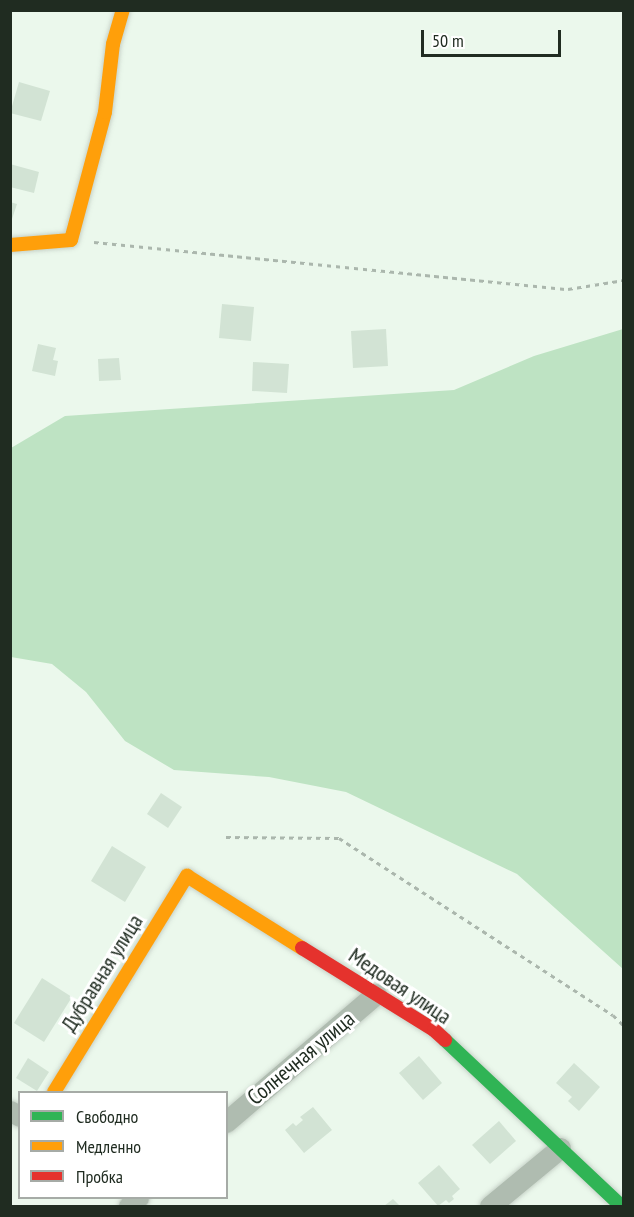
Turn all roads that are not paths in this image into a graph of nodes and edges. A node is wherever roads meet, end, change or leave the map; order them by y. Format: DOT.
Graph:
graph roads {
  1 [pos="123,10"];
  2 [pos="10,245"];
  3 [pos="187,876"];
  4 [pos="376,994"];
  5 [pos="55,1091"];
  6 [pos="228,1120"];
  7 [pos="560,1148"];
  8 [pos="490,1206"];
  9 [pos="621,1206"];
  1 -- 2 [label="street"];
  3 -- 4 [label="street, Медовая улица"];
  3 -- 5 [label="street, Дубравная улица"];
  4 -- 6 [label="street, Солнечная улица"];
  4 -- 7 [label="street, Медовая улица"];
  7 -- 8 [label="street"];
  7 -- 9 [label="street, Медовая улица"];
}
